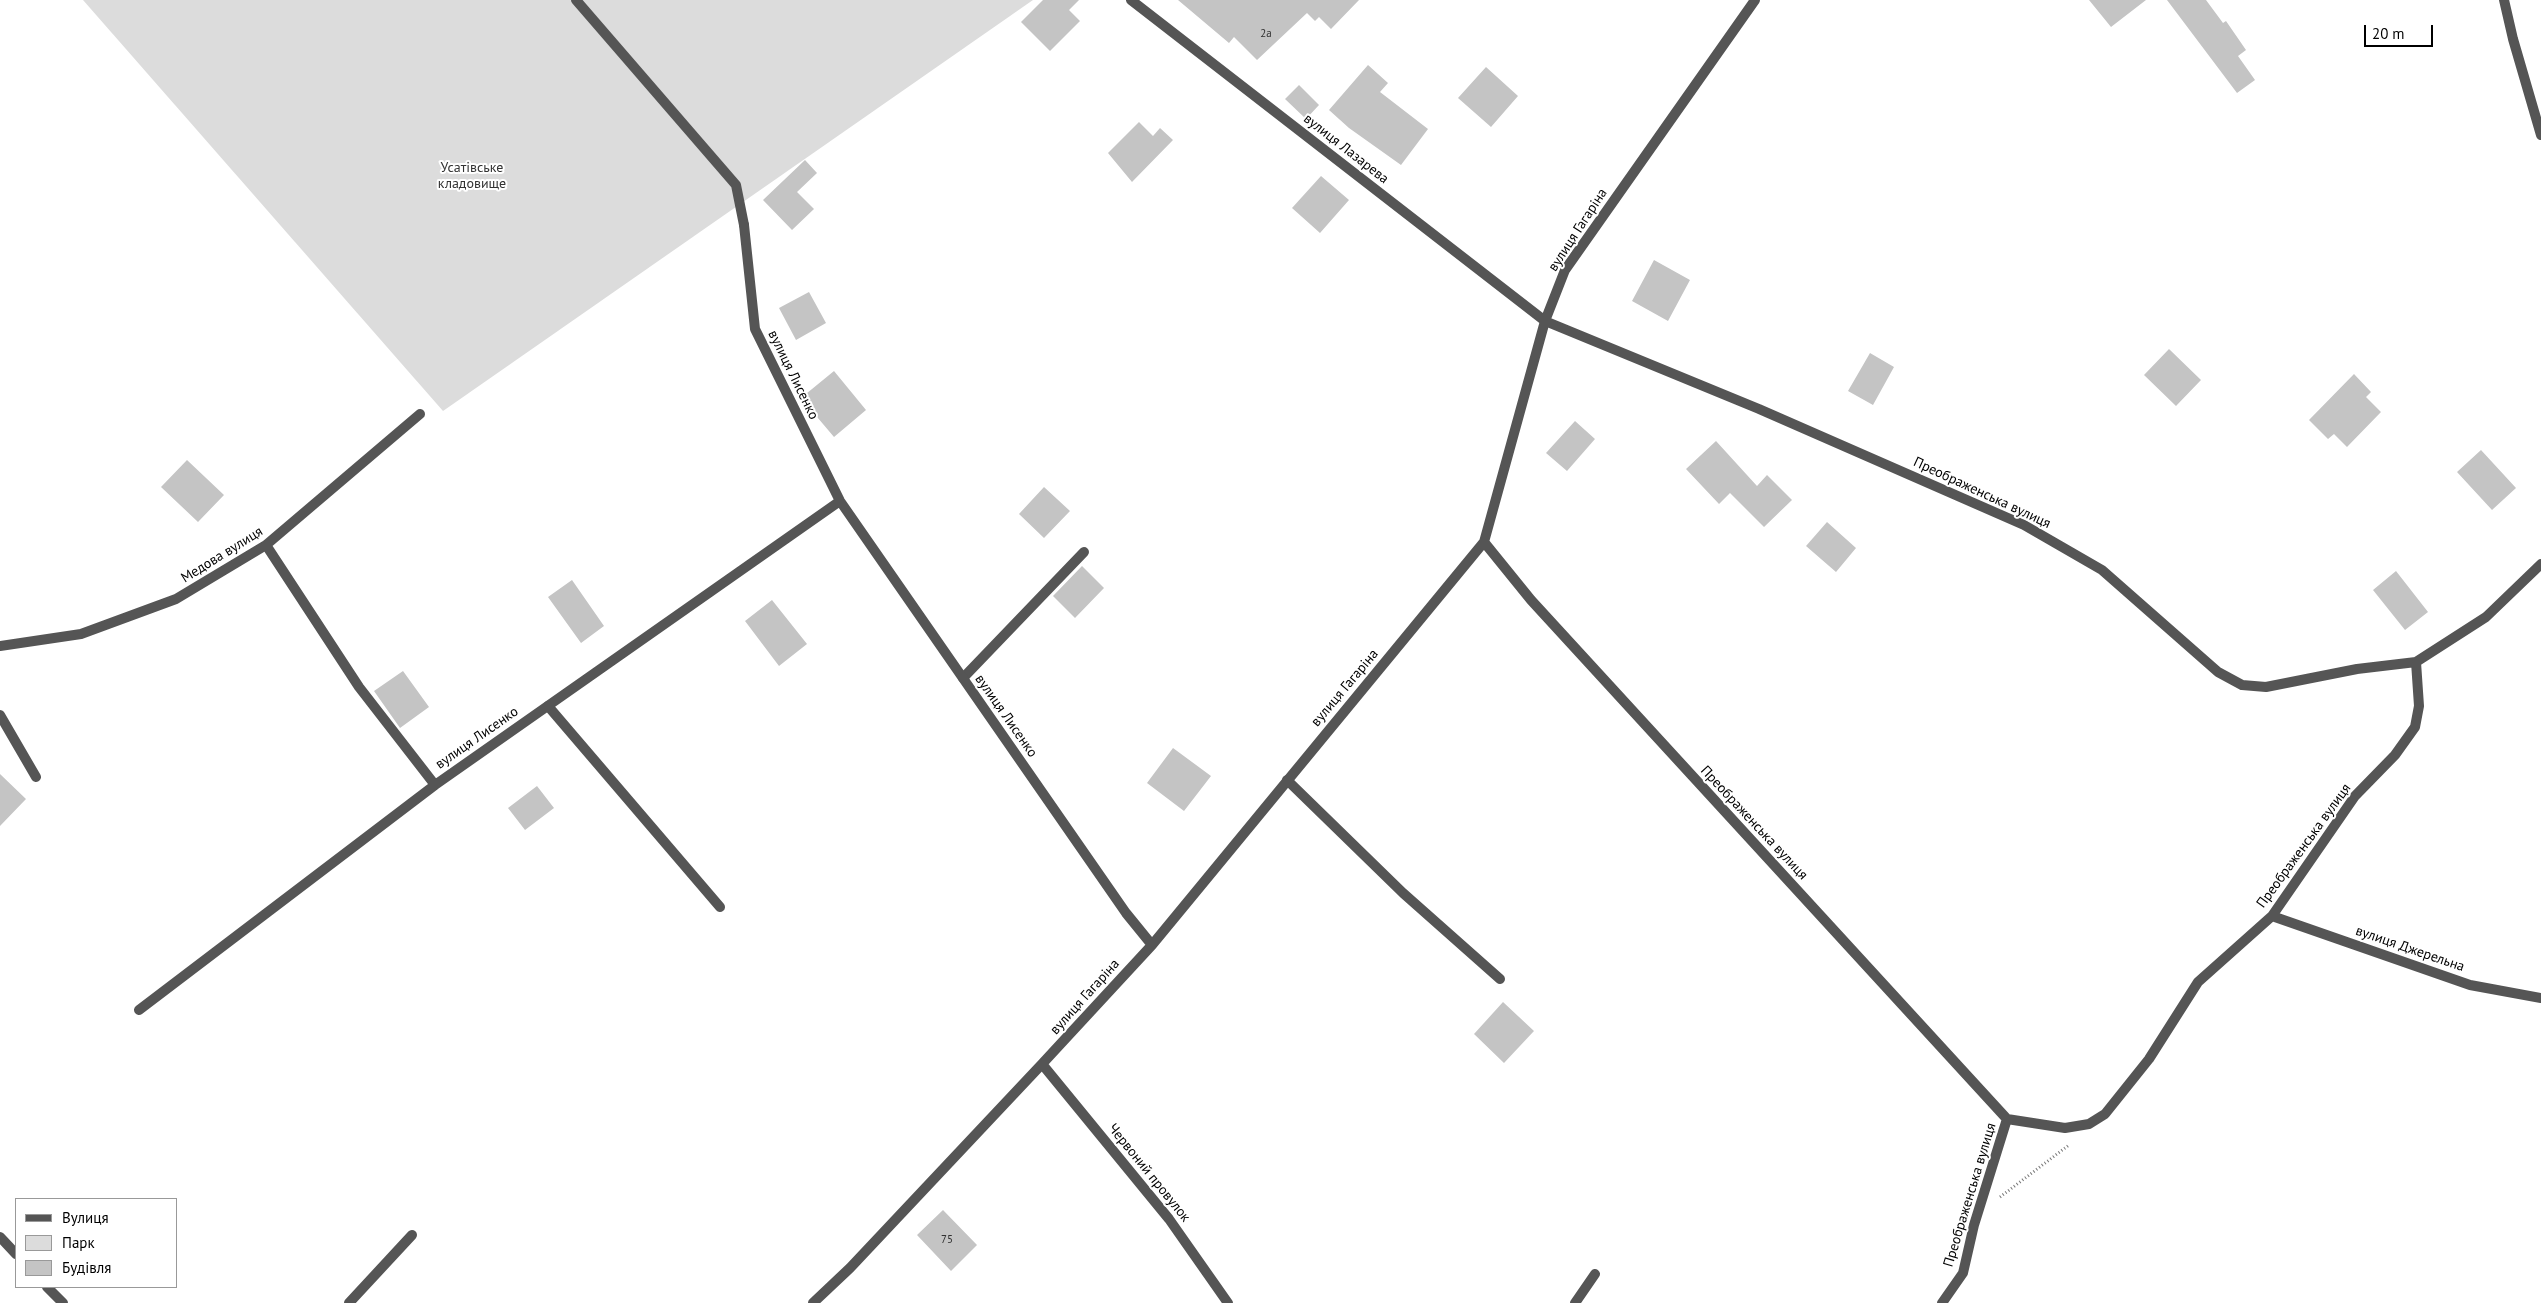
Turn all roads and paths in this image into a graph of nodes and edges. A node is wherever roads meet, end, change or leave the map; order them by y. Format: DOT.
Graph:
graph roads {
  1 [pos="576,0"];
  2 [pos="1131,0"];
  3 [pos="1755,0"];
  4 [pos="2504,0"];
  5 [pos="2541,136"];
  6 [pos="1544,321"];
  7 [pos="420,414"];
  8 [pos="840,501"];
  9 [pos="1484,542"];
  10 [pos="266,545"];
  11 [pos="1084,552"];
  12 [pos="2541,566"];
  13 [pos="0,646"];
  14 [pos="2416,662"];
  15 [pos="963,678"];
  16 [pos="548,706"];
  17 [pos="0,715"];
  18 [pos="36,777"];
  19 [pos="1287,780"];
  20 [pos="435,785"];
  21 [pos="720,906"];
  22 [pos="2272,916"];
  23 [pos="1152,945"];
  24 [pos="1500,979"];
  25 [pos="2541,998"];
  26 [pos="139,1010"];
  27 [pos="1042,1064"];
  28 [pos="2007,1119"];
  29 [pos="2089,1124"];
  30 [pos="1993,1204"];
  31 [pos="412,1235"];
  32 [pos="0,1237"];
  33 [pos="15,1253"];
  34 [pos="1595,1274"];
  35 [pos="48,1288"];
  36 [pos="63,1303"];
  37 [pos="348,1303"];
  38 [pos="812,1303"];
  39 [pos="1228,1303"];
  40 [pos="1575,1303"];
  41 [pos="1942,1303"];
  1 -- 8 [label="street, вулиця Лисенко"];
  2 -- 6 [label="street, вулиця Лазарева"];
  3 -- 6 [label="street, вулиця Гагаріна"];
  4 -- 5 [label="street"];
  6 -- 9 [label="street, вулиця Гагаріна"];
  6 -- 14 [label="street, Преображенська вулиця"];
  7 -- 10 [label="street, Медова вулиця"];
  8 -- 15 [label="street, вулиця Лисенко"];
  8 -- 16 [label="street, вулиця Лисенко"];
  9 -- 19 [label="street, вулиця Гагаріна"];
  9 -- 28 [label="street, Преображенська вулиця"];
  10 -- 13 [label="street, Медова вулиця"];
  10 -- 20 [label="street"];
  11 -- 15 [label="street"];
  12 -- 14 [label="street, Преображенська вулиця"];
  14 -- 22 [label="street, Преображенська вулиця"];
  15 -- 23 [label="street, вулиця Лисенко"];
  16 -- 20 [label="street, вулиця Лисенко"];
  16 -- 21 [label="street"];
  17 -- 18 [label="street"];
  19 -- 23 [label="street, вулиця Гагаріна"];
  19 -- 24 [label="street"];
  20 -- 26 [label="street, вулиця Лисенко"];
  22 -- 25 [label="street, вулиця Джерельна"];
  22 -- 29 [label="street, Преображенська вулиця"];
  23 -- 27 [label="street, вулиця Гагаріна"];
  27 -- 38 [label="street, вулиця Гагаріна"];
  27 -- 39 [label="street, Червоний провулок"];
  28 -- 29 [label="street, Преображенська вулиця"];
  28 -- 41 [label="street, Преображенська вулиця"];
  29 -- 30 [label="path"];
  31 -- 37 [label="street"];
  32 -- 33 [label="street"];
  34 -- 40 [label="street"];
  35 -- 36 [label="street"];
}
